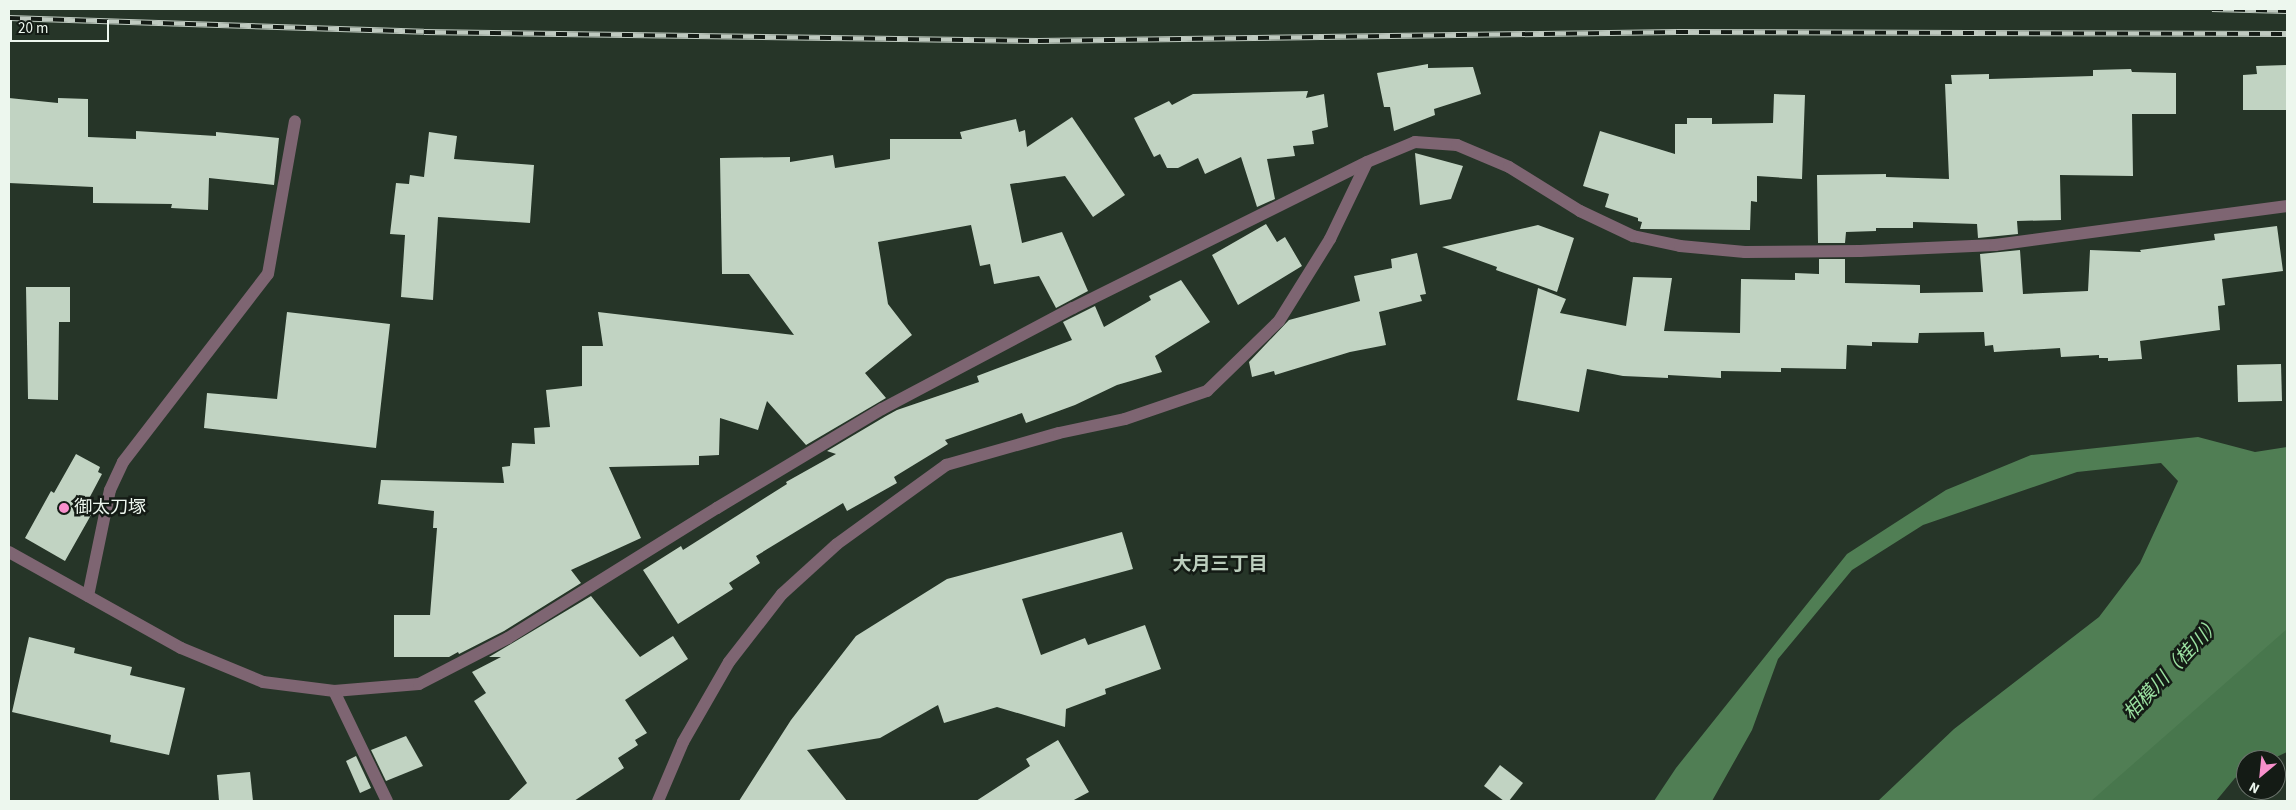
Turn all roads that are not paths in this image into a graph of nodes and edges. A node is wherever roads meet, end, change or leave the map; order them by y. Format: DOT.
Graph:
graph roads {
  1 [pos="295,122"];
  2 [pos="1367,162"];
  3 [pos="2287,206"];
  4 [pos="9,552"];
  5 [pos="88,596"];
  6 [pos="334,691"];
  7 [pos="386,801"];
  8 [pos="658,801"];
  1 -- 5 [label="street"];
  2 -- 3 [label="street"];
  2 -- 6 [label="street"];
  2 -- 8 [label="street"];
  4 -- 5 [label="street"];
  5 -- 6 [label="street"];
  6 -- 7 [label="street"];
}
